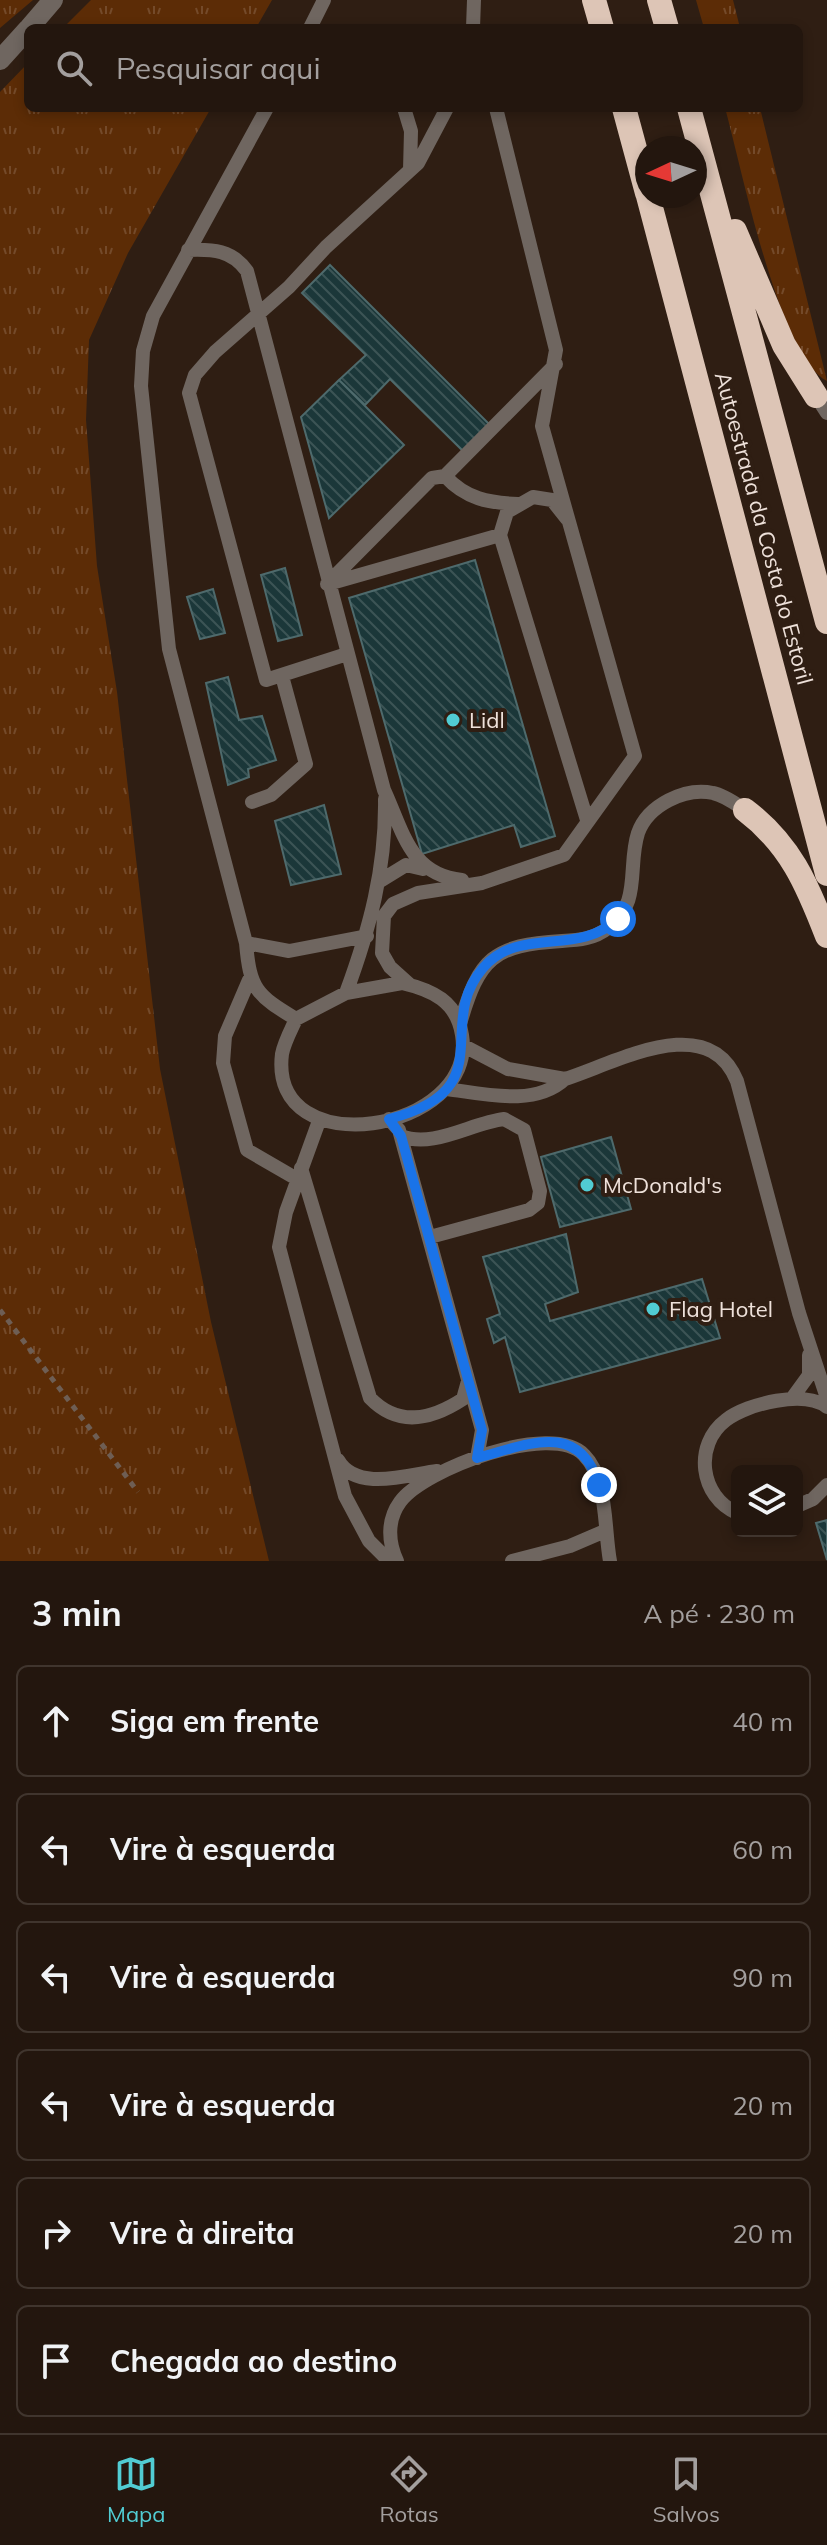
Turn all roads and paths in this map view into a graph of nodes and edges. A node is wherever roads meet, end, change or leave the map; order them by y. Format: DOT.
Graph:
graph roads {
  1 [pos="53,0"];
  2 [pos="325,0"];
  3 [pos="474,0"];
  4 [pos="594,0"];
  5 [pos="659,0"];
  6 [pos="32,24"];
  7 [pos="312,24"];
  8 [pos="321,24"];
  9 [pos="473,24"];
  10 [pos="601,24"];
  11 [pos="666,24"];
  12 [pos="24,33"];
  13 [pos="0,60"];
  14 [pos="265,112"];
  15 [pos="405,112"];
  16 [pos="445,112"];
  17 [pos="497,112"];
  18 [pos="625,112"];
  19 [pos="690,112"];
  20 [pos="697,136"];
  21 [pos="635,150"];
  22 [pos="707,167"];
  23 [pos="410,171"];
  24 [pos="707,174"];
  25 [pos="650,208"];
  26 [pos="188,250"];
  27 [pos="258,314"];
  28 [pos="556,364"];
  29 [pos="823,403"];
  30 [pos="445,476"];
  31 [pos="518,504"];
  32 [pos="573,527"];
  33 [pos="500,535"];
  34 [pos="327,584"];
  35 [pos="827,622"];
  36 [pos="347,654"];
  37 [pos="282,676"];
  38 [pos="384,790"];
  39 [pos="252,802"];
  40 [pos="745,810"];
  41 [pos="587,820"];
  42 [pos="431,870"];
  43 [pos="827,874"];
  44 [pos="380,881"];
  45 [pos="482,883"];
  46 [pos="367,936"];
  47 [pos="827,936"];
  48 [pos="246,943"];
  49 [pos="249,980"];
  50 [pos="410,985"];
  51 [pos="346,993"];
  52 [pos="296,1019"];
  53 [pos="460,1024"];
  54 [pos="464,1046"];
  55 [pos="565,1079"];
  56 [pos="447,1089"];
  57 [pos="389,1119"];
  58 [pos="319,1121"];
  59 [pos="401,1136"];
  60 [pos="301,1168"];
  61 [pos="430,1237"];
  62 [pos="0,1310"];
  63 [pos="806,1337"];
  64 [pos="468,1381"];
  65 [pos="793,1397"];
  66 [pos="827,1398"];
  67 [pos="827,1407"];
  68 [pos="333,1453"];
  69 [pos="477,1458"];
  70 [pos="448,1470"];
  71 [pos="827,1485"];
  72 [pos="138,1492"];
  73 [pos="803,1503"];
  74 [pos="731,1510"];
  75 [pos="605,1531"];
  76 [pos="389,1561"];
  77 [pos="397,1561"];
  78 [pos="512,1561"];
  79 [pos="610,1561"];
  1 -- 6 [label="street"];
  2 -- 7 [label="lane"];
  2 -- 8 [label="lane"];
  3 -- 9 [label="lane"];
  4 -- 10 [label="highway"];
  5 -- 11 [label="highway"];
  12 -- 13 [label="street"];
  14 -- 26 [label="lane"];
  15 -- 23 [label="lane"];
  16 -- 23 [label="lane"];
  17 -- 28 [label="lane"];
  18 -- 21 [label="highway, Autoestrada da Costa do Estoril"];
  19 -- 20 [label="highway, Autoestrada da Costa do Estoril"];
  22 -- 29 [label="highway"];
  23 -- 27 [label="lane"];
  24 -- 35 [label="highway, Autoestrada da Costa do Estoril"];
  25 -- 43 [label="highway, Autoestrada da Costa do Estoril"];
  26 -- 27 [label="lane"];
  26 -- 48 [label="lane"];
  27 -- 34 [label="lane"];
  27 -- 37 [label="lane"];
  28 -- 30 [label="lane"];
  28 -- 32 [label="lane"];
  30 -- 31 [label="lane"];
  30 -- 34 [label="lane"];
  31 -- 32 [label="lane"];
  31 -- 33 [label="lane"];
  32 -- 41 [label="lane"];
  33 -- 34 [label="lane"];
  33 -- 41 [label="lane"];
  34 -- 36 [label="lane"];
  36 -- 37 [label="lane"];
  36 -- 38 [label="lane"];
  37 -- 39 [label="lane"];
  38 -- 42 [label="lane"];
  38 -- 44 [label="lane"];
  40 -- 47 [label="highway"];
  40 -- 53 [label="lane"];
  41 -- 45 [label="lane"];
  42 -- 44 [label="lane"];
  42 -- 45 [label="lane"];
  44 -- 46 [label="lane"];
  45 -- 50 [label="lane"];
  46 -- 48 [label="lane"];
  46 -- 51 [label="lane"];
  48 -- 49 [label="lane"];
  49 -- 52 [label="lane"];
  49 -- 60 [label="lane"];
  50 -- 51 [label="lane"];
  50 -- 53 [label="lane"];
  51 -- 52 [label="lane"];
  52 -- 58 [label="lane"];
  53 -- 54 [label="lane"];
  54 -- 55 [label="lane"];
  54 -- 56 [label="lane"];
  55 -- 56 [label="lane"];
  55 -- 63 [label="lane"];
  56 -- 57 [label="lane"];
  57 -- 58 [label="lane"];
  57 -- 59 [label="lane"];
  58 -- 60 [label="lane"];
  59 -- 61 [label="lane"];
  59 -- 61 [label="lane"];
  60 -- 64 [label="lane"];
  60 -- 68 [label="lane"];
  61 -- 64 [label="lane"];
  62 -- 72 [label="path"];
  63 -- 65 [label="lane"];
  63 -- 66 [label="lane"];
  64 -- 69 [label="lane"];
  65 -- 67 [label="lane"];
  65 -- 74 [label="lane"];
  68 -- 70 [label="lane"];
  68 -- 76 [label="lane"];
  69 -- 70 [label="lane"];
  69 -- 75 [label="lane"];
  70 -- 77 [label="lane"];
  71 -- 73 [label="lane"];
  75 -- 78 [label="lane"];
  75 -- 79 [label="lane"];
}
